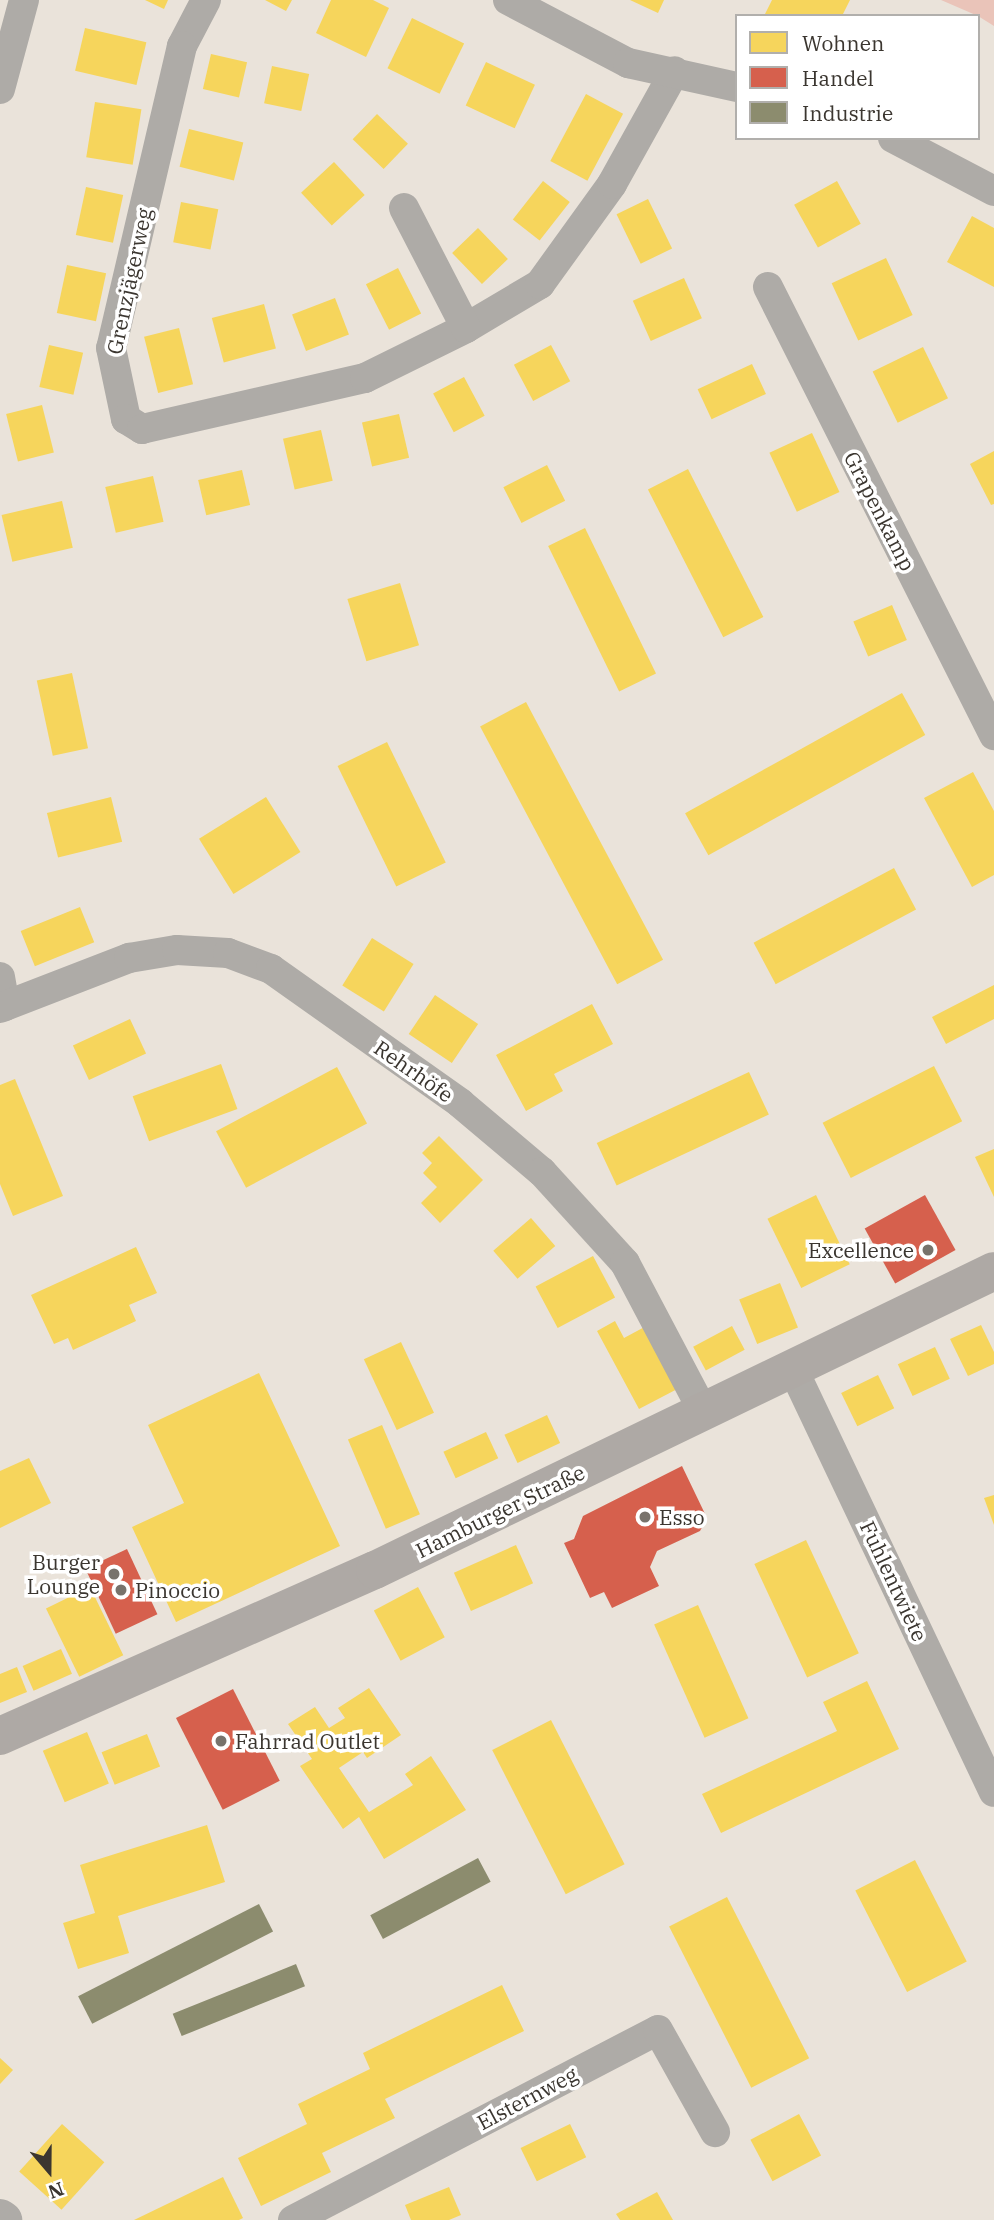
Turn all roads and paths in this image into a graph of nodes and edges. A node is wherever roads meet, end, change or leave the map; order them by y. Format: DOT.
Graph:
graph roads {
  1 [pos="24,0"];
  2 [pos="206,0"];
  3 [pos="508,0"];
  4 [pos="675,71"];
  5 [pos="735,86"];
  6 [pos="0,89"];
  7 [pos="897,140"];
  8 [pos="994,191"];
  9 [pos="404,208"];
  10 [pos="768,287"];
  11 [pos="466,328"];
  12 [pos="994,735"];
  13 [pos="2,997"];
  14 [pos="994,1271"];
  15 [pos="793,1369"];
  16 [pos="703,1411"];
  17 [pos="0,1736"];
  18 [pos="994,1793"];
  19 [pos="715,2132"];
  20 [pos="293,2220"];
  1 -- 6 [label="street"];
  2 -- 11 [label="street, Grenzjägerweg"];
  3 -- 4 [label="street"];
  4 -- 5 [label="street"];
  4 -- 11 [label="street, Grenzjägerweg"];
  7 -- 8 [label="street"];
  9 -- 11 [label="street"];
  10 -- 12 [label="street, Grapenkamp"];
  13 -- 16 [label="street, Rehrhöfe"];
  14 -- 15 [label="main road, Hamburger Straße"];
  15 -- 16 [label="main road, Hamburger Straße"];
  15 -- 18 [label="street, Fuhlentwiete"];
  16 -- 17 [label="main road, Hamburger Straße"];
  19 -- 20 [label="street, Elsternweg"];
}
